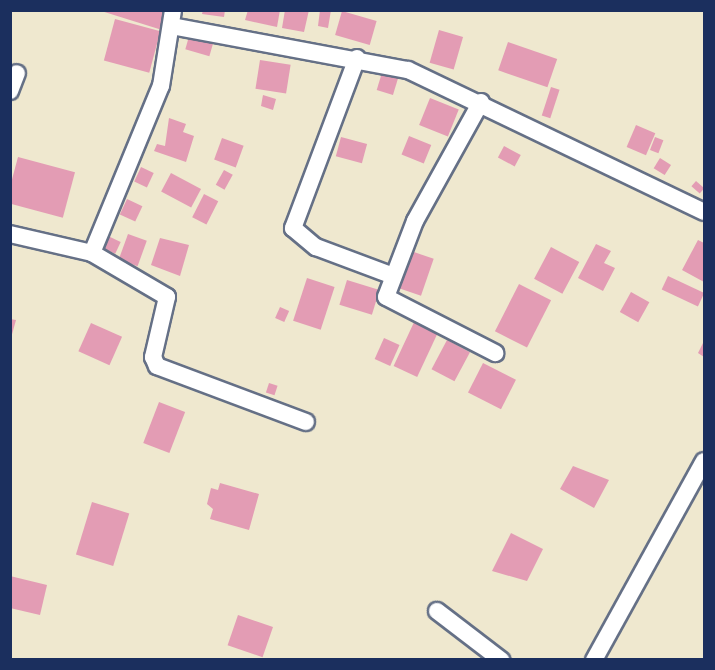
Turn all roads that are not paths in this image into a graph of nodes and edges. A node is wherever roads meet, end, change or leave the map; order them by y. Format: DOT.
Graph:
graph roads {
  1 [pos="172,18"];
  2 [pos="357,58"];
  3 [pos="17,73"];
  4 [pos="10,91"];
  5 [pos="481,102"];
  6 [pos="705,212"];
  7 [pos="10,234"];
  8 [pos="92,253"];
  9 [pos="393,276"];
  10 [pos="495,352"];
  11 [pos="306,422"];
  12 [pos="705,461"];
  13 [pos="437,611"];
  14 [pos="501,660"];
  15 [pos="594,660"];
  1 -- 2 [label="street"];
  1 -- 8 [label="street"];
  2 -- 5 [label="street"];
  2 -- 9 [label="street"];
  3 -- 4 [label="street"];
  5 -- 6 [label="street"];
  5 -- 9 [label="street"];
  7 -- 8 [label="street"];
  8 -- 11 [label="street"];
  9 -- 10 [label="street"];
  12 -- 15 [label="street"];
  13 -- 14 [label="street"];
}
